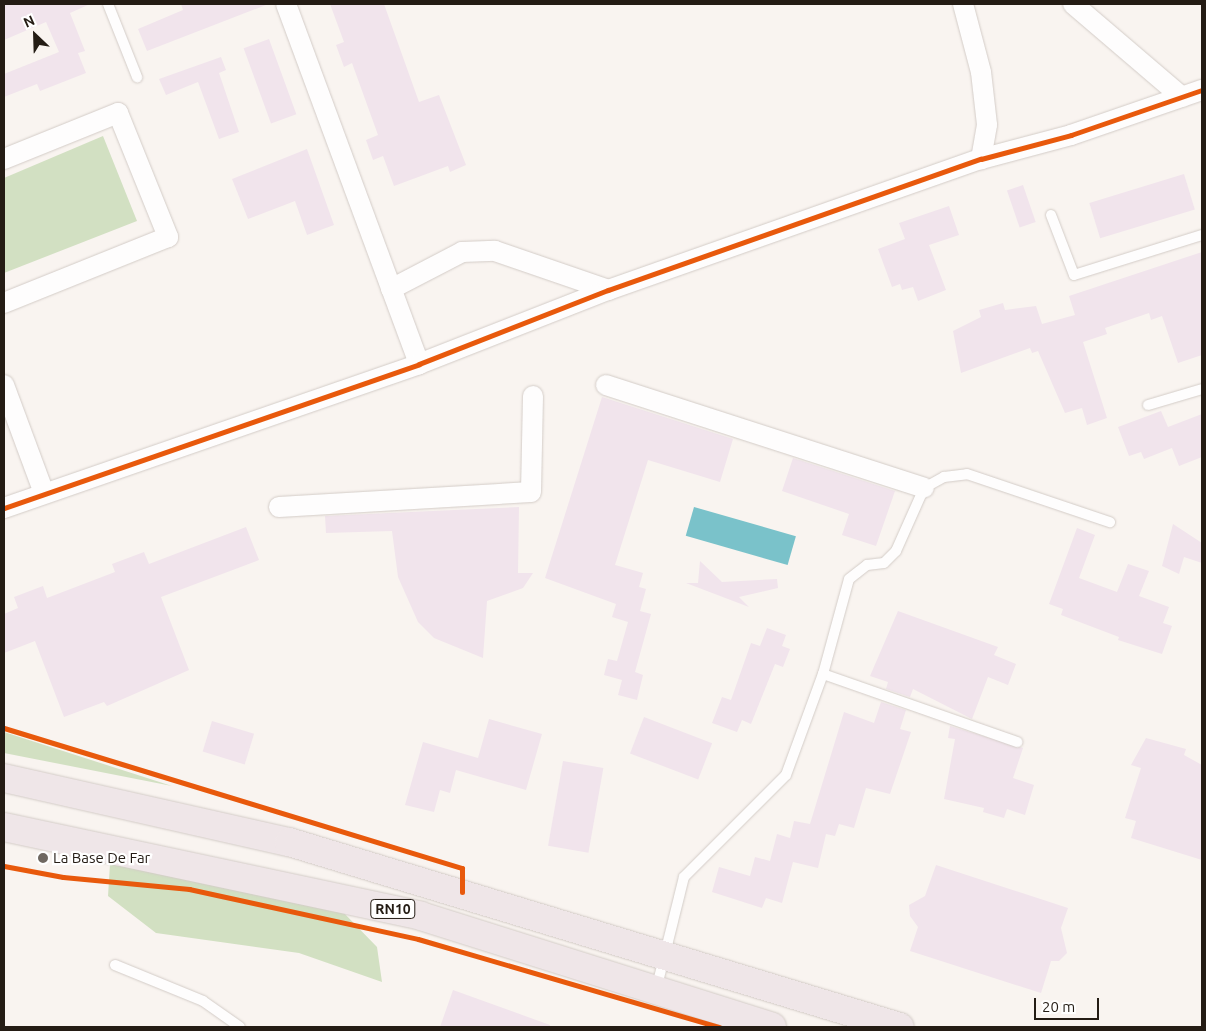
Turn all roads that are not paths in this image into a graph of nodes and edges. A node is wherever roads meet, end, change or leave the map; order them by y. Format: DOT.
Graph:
graph roads {
  1 [pos="108,4"];
  2 [pos="286,4"];
  3 [pos="963,4"];
  4 [pos="1073,4"];
  5 [pos="137,77"];
  6 [pos="1202,90"];
  7 [pos="1182,97"];
  8 [pos="4,159"];
  9 [pos="981,159"];
  10 [pos="1051,215"];
  11 [pos="1202,235"];
  12 [pos="392,289"];
  13 [pos="608,290"];
  14 [pos="4,303"];
  15 [pos="419,364"];
  16 [pos="4,385"];
  17 [pos="606,385"];
  18 [pos="1202,389"];
  19 [pos="533,396"];
  20 [pos="1148,405"];
  21 [pos="924,488"];
  22 [pos="44,493"];
  23 [pos="279,507"];
  24 [pos="4,508"];
  25 [pos="1110,522"];
  26 [pos="823,674"];
  27 [pos="1017,742"];
  28 [pos="4,778"];
  29 [pos="4,827"];
  30 [pos="665,954"];
  31 [pos="115,964"];
  32 [pos="656,990"];
  33 [pos="240,1027"];
  34 [pos="772,1027"];
  35 [pos="900,1027"];
  1 -- 5 [label="lane"];
  2 -- 12 [label="street"];
  3 -- 9 [label="street"];
  4 -- 7 [label="street"];
  6 -- 7 [label="street"];
  7 -- 9 [label="street"];
  8 -- 14 [label="street"];
  9 -- 13 [label="street"];
  10 -- 11 [label="lane"];
  12 -- 13 [label="street"];
  12 -- 15 [label="street"];
  13 -- 15 [label="street"];
  15 -- 22 [label="street"];
  16 -- 22 [label="street"];
  17 -- 21 [label="street"];
  18 -- 20 [label="lane"];
  19 -- 23 [label="street"];
  21 -- 25 [label="lane"];
  21 -- 26 [label="lane"];
  22 -- 24 [label="street"];
  26 -- 27 [label="lane"];
  26 -- 30 [label="lane"];
  28 -- 30 [label="main road, RN10"];
  29 -- 32 [label="main road, RN10"];
  30 -- 32 [label="lane"];
  30 -- 35 [label="main road, RN10"];
  31 -- 33 [label="lane"];
  32 -- 34 [label="main road, RN10"];
}
